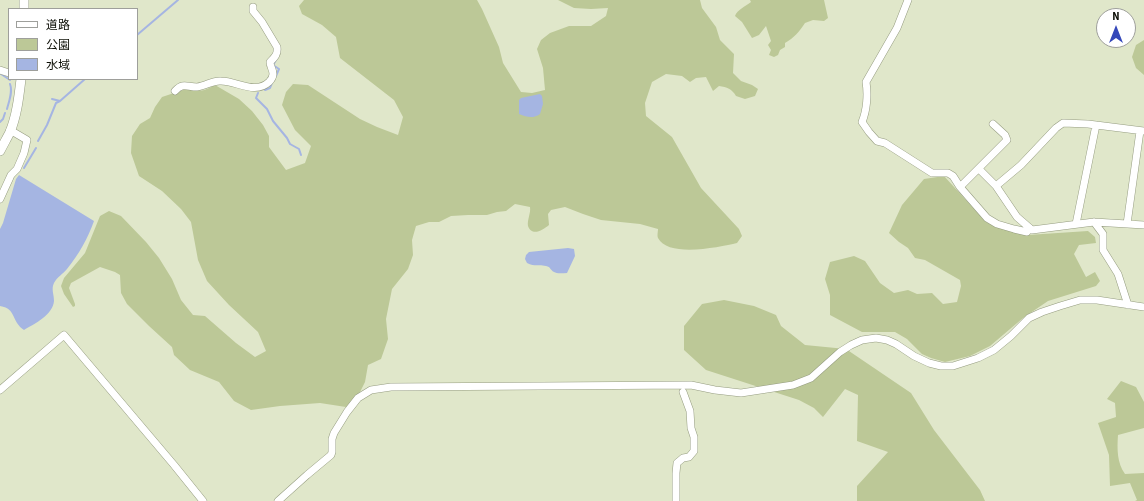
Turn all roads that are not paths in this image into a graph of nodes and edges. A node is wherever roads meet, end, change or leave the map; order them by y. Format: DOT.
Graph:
graph roads {
  1 [pos="908,0"];
  2 [pos="253,7"];
  3 [pos="21,80"];
  4 [pos="175,91"];
  5 [pos="993,124"];
  6 [pos="1096,125"];
  7 [pos="10,130"];
  8 [pos="1142,131"];
  9 [pos="0,152"];
  10 [pos="979,169"];
  11 [pos="996,186"];
  12 [pos="960,187"];
  13 [pos="0,199"];
  14 [pos="1094,222"];
  15 [pos="1076,224"];
  16 [pos="1127,224"];
  17 [pos="1144,225"];
  18 [pos="1029,228"];
  19 [pos="1128,304"];
  20 [pos="1144,307"];
  21 [pos="0,390"];
  22 [pos="683,392"];
  23 [pos="203,501"];
  24 [pos="278,501"];
  25 [pos="676,501"];
  1 -- 12 [label="street"];
  2 -- 4 [label="street"];
  3 -- 7 [label="street"];
  5 -- 10 [label="street"];
  6 -- 8 [label="street"];
  6 -- 11 [label="street"];
  6 -- 15 [label="street"];
  7 -- 9 [label="street"];
  7 -- 13 [label="street"];
  8 -- 16 [label="street"];
  10 -- 11 [label="street"];
  10 -- 12 [label="street"];
  11 -- 18 [label="street"];
  12 -- 18 [label="street"];
  14 -- 15 [label="street"];
  14 -- 16 [label="street"];
  14 -- 19 [label="street"];
  15 -- 18 [label="street"];
  16 -- 17 [label="street"];
  19 -- 20 [label="street"];
  19 -- 24 [label="street"];
  21 -- 23 [label="street"];
  22 -- 25 [label="street"];
}
